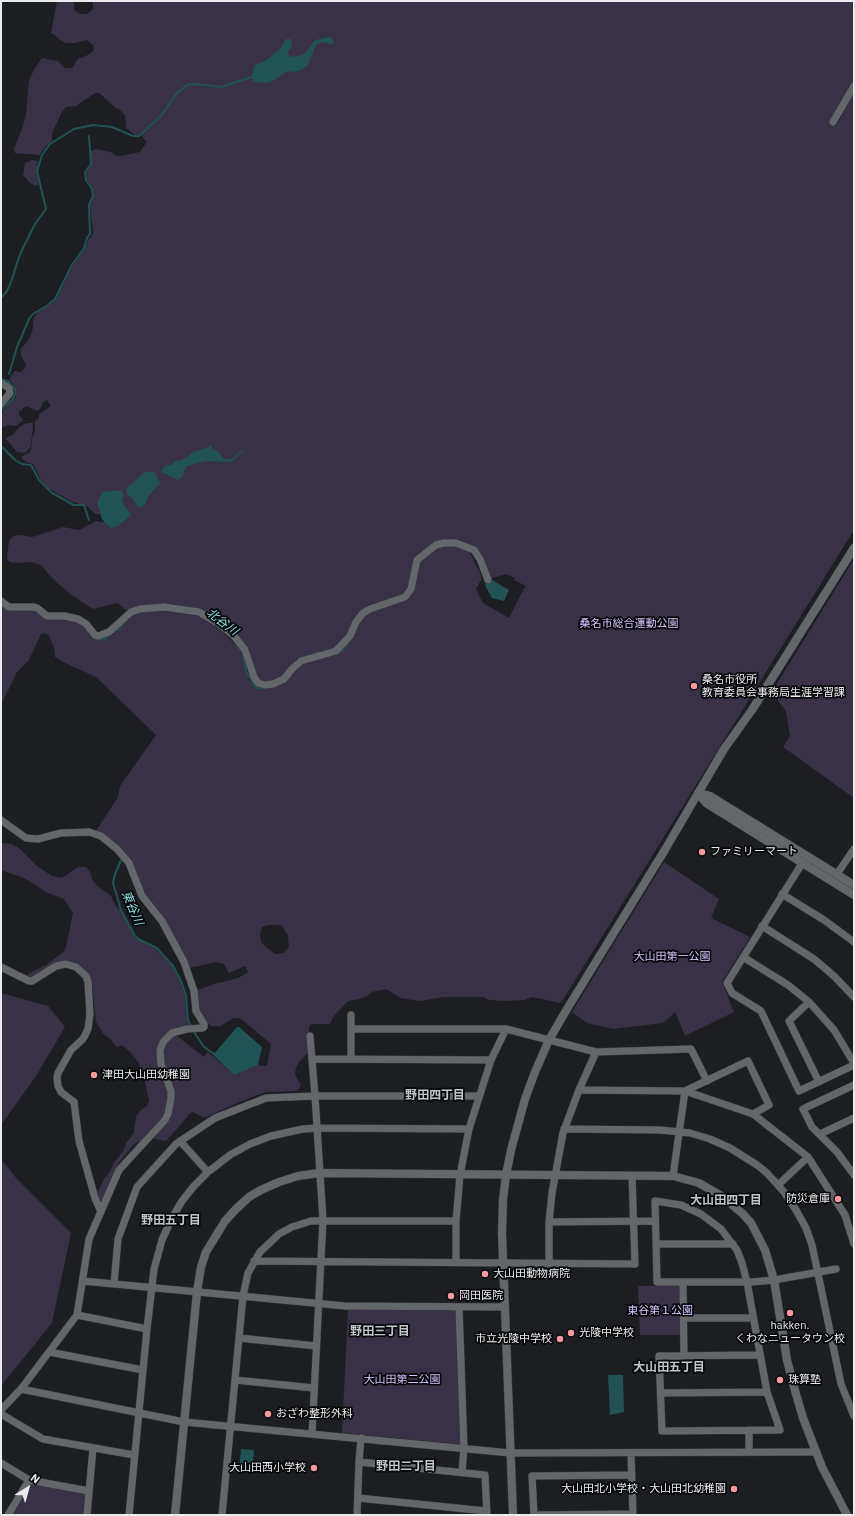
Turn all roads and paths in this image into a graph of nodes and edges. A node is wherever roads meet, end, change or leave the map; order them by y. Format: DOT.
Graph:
graph roads {
  1 [pos="854,86"];
  2 [pos="833,122"];
  3 [pos="1,383"];
  4 [pos="1,404"];
  5 [pos="854,548"];
  6 [pos="488,580"];
  7 [pos="1,601"];
  8 [pos="698,793"];
  9 [pos="1,820"];
  10 [pos="854,848"];
  11 [pos="803,862"];
  12 [pos="837,874"];
  13 [pos="854,885"];
  14 [pos="782,894"];
  15 [pos="854,895"];
  16 [pos="762,926"];
  17 [pos="854,942"];
  18 [pos="743,957"];
  19 [pos="1,967"];
  20 [pos="854,997"];
  21 [pos="809,1002"];
  22 [pos="351,1015"];
  23 [pos="351,1029"];
  24 [pos="506,1029"];
  25 [pos="310,1036"];
  26 [pos="549,1040"];
  27 [pos="596,1052"];
  28 [pos="312,1059"];
  29 [pos="351,1059"];
  30 [pos="491,1060"];
  31 [pos="854,1064"];
  32 [pos="707,1081"];
  33 [pos="819,1082"];
  34 [pos="854,1085"];
  35 [pos="579,1090"];
  36 [pos="685,1091"];
  37 [pos="315,1096"];
  38 [pos="479,1096"];
  39 [pos="753,1114"];
  40 [pos="854,1118"];
  41 [pos="317,1128"];
  42 [pos="469,1129"];
  43 [pos="564,1129"];
  44 [pos="680,1131"];
  45 [pos="820,1134"];
  46 [pos="180,1141"];
  47 [pos="808,1157"];
  48 [pos="208,1172"];
  49 [pos="320,1173"];
  50 [pos="460,1175"];
  51 [pos="506,1175"];
  52 [pos="554,1175"];
  53 [pos="854,1175"];
  54 [pos="632,1176"];
  55 [pos="673,1176"];
  56 [pos="778,1185"];
  57 [pos="101,1212"];
  58 [pos="323,1220"];
  59 [pos="456,1221"];
  60 [pos="655,1221"];
  61 [pos="549,1222"];
  62 [pos="633,1222"];
  63 [pos="656,1244"];
  64 [pos="733,1244"];
  65 [pos="854,1244"];
  66 [pos="254,1261"];
  67 [pos="320,1262"];
  68 [pos="456,1263"];
  69 [pos="502,1263"];
  70 [pos="549,1264"];
  71 [pos="836,1269"];
  72 [pos="818,1272"];
  73 [pos="774,1280"];
  74 [pos="83,1281"];
  75 [pos="683,1282"];
  76 [pos="747,1282"];
  77 [pos="114,1284"];
  78 [pos="151,1287"];
  79 [pos="197,1292"];
  80 [pos="243,1296"];
  81 [pos="319,1304"];
  82 [pos="459,1307"];
  83 [pos="504,1307"];
  84 [pos="77,1315"];
  85 [pos="684,1318"];
  86 [pos="753,1318"];
  87 [pos="147,1329"];
  88 [pos="239,1338"];
  89 [pos="316,1346"];
  90 [pos="49,1352"];
  91 [pos="760,1355"];
  92 [pos="684,1356"];
  93 [pos="143,1370"];
  94 [pos="235,1380"];
  95 [pos="314,1388"];
  96 [pos="21,1389"];
  97 [pos="767,1392"];
  98 [pos="661,1393"];
  99 [pos="1,1410"];
  100 [pos="139,1413"];
  101 [pos="1,1414"];
  102 [pos="854,1416"];
  103 [pos="184,1422"];
  104 [pos="231,1426"];
  105 [pos="749,1430"];
  106 [pos="312,1434"];
  107 [pos="361,1438"];
  108 [pos="93,1448"];
  109 [pos="464,1448"];
  110 [pos="750,1452"];
  111 [pos="816,1452"];
  112 [pos="510,1453"];
  113 [pos="631,1453"];
  114 [pos="134,1455"];
  115 [pos="359,1462"];
  116 [pos="1,1463"];
  117 [pos="462,1472"];
  118 [pos="632,1475"];
  119 [pos="29,1480"];
  120 [pos="89,1490"];
  121 [pos="358,1498"];
  122 [pos="1,1511"];
  123 [pos="486,1513"];
  124 [pos="8,1515"];
  125 [pos="87,1515"];
  126 [pos="129,1515"];
  127 [pos="175,1515"];
  128 [pos="222,1515"];
  129 [pos="357,1515"];
  130 [pos="513,1515"];
  131 [pos="535,1515"];
  132 [pos="633,1515"];
  133 [pos="847,1515"];
  1 -- 2 [label="street"];
  3 -- 4 [label="street"];
  5 -- 8 [label="street"];
  6 -- 7 [label="street"];
  8 -- 11 [label="street"];
  8 -- 12 [label="street"];
  8 -- 26 [label="street"];
  9 -- 57 [label="street"];
  10 -- 12 [label="street"];
  11 -- 14 [label="street"];
  11 -- 15 [label="street"];
  12 -- 13 [label="street"];
  14 -- 16 [label="street"];
  14 -- 17 [label="street"];
  16 -- 18 [label="street"];
  16 -- 20 [label="street"];
  18 -- 21 [label="street"];
  18 -- 33 [label="street"];
  19 -- 57 [label="street"];
  21 -- 31 [label="street"];
  21 -- 33 [label="street"];
  22 -- 23 [label="street"];
  23 -- 24 [label="street"];
  23 -- 29 [label="street"];
  24 -- 26 [label="street"];
  24 -- 30 [label="street"];
  25 -- 28 [label="street"];
  26 -- 27 [label="street"];
  26 -- 51 [label="street"];
  27 -- 32 [label="street"];
  27 -- 35 [label="street"];
  28 -- 29 [label="street"];
  28 -- 37 [label="street"];
  29 -- 30 [label="street"];
  30 -- 38 [label="street"];
  31 -- 33 [label="street"];
  32 -- 36 [label="street"];
  32 -- 39 [label="street"];
  34 -- 45 [label="street"];
  35 -- 36 [label="street"];
  35 -- 43 [label="street"];
  36 -- 39 [label="street"];
  36 -- 44 [label="street"];
  37 -- 38 [label="street"];
  37 -- 41 [label="street"];
  37 -- 46 [label="street"];
  38 -- 42 [label="street"];
  39 -- 47 [label="street"];
  40 -- 45 [label="street"];
  41 -- 42 [label="street"];
  41 -- 48 [label="street"];
  41 -- 49 [label="street"];
  42 -- 50 [label="street"];
  43 -- 44 [label="street"];
  43 -- 52 [label="street"];
  44 -- 55 [label="street"];
  44 -- 56 [label="street"];
  45 -- 53 [label="street"];
  46 -- 48 [label="street"];
  46 -- 77 [label="street"];
  47 -- 56 [label="street"];
  47 -- 65 [label="street"];
  48 -- 78 [label="street"];
  49 -- 50 [label="street"];
  49 -- 58 [label="street"];
  49 -- 79 [label="street"];
  50 -- 51 [label="street"];
  50 -- 59 [label="street"];
  51 -- 52 [label="street"];
  51 -- 69 [label="street"];
  52 -- 54 [label="street"];
  52 -- 61 [label="street"];
  54 -- 55 [label="street"];
  54 -- 62 [label="street"];
  55 -- 73 [label="street"];
  56 -- 72 [label="street"];
  57 -- 74 [label="street"];
  58 -- 59 [label="street"];
  58 -- 66 [label="street"];
  58 -- 67 [label="street"];
  59 -- 68 [label="street"];
  60 -- 62 [label="street"];
  60 -- 63 [label="street"];
  60 -- 64 [label="street"];
  61 -- 62 [label="street"];
  61 -- 70 [label="street"];
  62 -- 70 [label="street"];
  63 -- 64 [label="street"];
  63 -- 75 [label="street"];
  64 -- 76 [label="street"];
  66 -- 67 [label="street"];
  66 -- 80 [label="street"];
  67 -- 68 [label="street"];
  67 -- 81 [label="street"];
  68 -- 69 [label="street"];
  69 -- 70 [label="street"];
  69 -- 83 [label="street"];
  71 -- 72 [label="street"];
  72 -- 73 [label="street"];
  72 -- 102 [label="street"];
  73 -- 76 [label="street"];
  73 -- 111 [label="street"];
  74 -- 77 [label="street"];
  74 -- 84 [label="street"];
  75 -- 76 [label="street"];
  75 -- 85 [label="street"];
  76 -- 86 [label="street"];
  77 -- 78 [label="street"];
  78 -- 79 [label="street"];
  78 -- 87 [label="street"];
  79 -- 80 [label="street"];
  79 -- 103 [label="street"];
  80 -- 81 [label="street"];
  80 -- 88 [label="street"];
  81 -- 82 [label="street"];
  81 -- 89 [label="street"];
  82 -- 83 [label="street"];
  82 -- 109 [label="street"];
  83 -- 112 [label="street"];
  84 -- 87 [label="street"];
  84 -- 90 [label="street"];
  85 -- 86 [label="street"];
  85 -- 92 [label="street"];
  86 -- 91 [label="street"];
  87 -- 93 [label="street"];
  88 -- 89 [label="street"];
  88 -- 94 [label="street"];
  89 -- 95 [label="street"];
  90 -- 93 [label="street"];
  90 -- 96 [label="street"];
  91 -- 92 [label="street"];
  91 -- 97 [label="street"];
  92 -- 98 [label="street"];
  93 -- 100 [label="street"];
  94 -- 95 [label="street"];
  94 -- 104 [label="street"];
  95 -- 106 [label="street"];
  96 -- 99 [label="street"];
  96 -- 100 [label="street"];
  97 -- 98 [label="street"];
  97 -- 105 [label="street"];
  98 -- 105 [label="street"];
  100 -- 103 [label="street"];
  100 -- 114 [label="street"];
  101 -- 108 [label="street"];
  103 -- 104 [label="street"];
  103 -- 127 [label="street"];
  104 -- 106 [label="street"];
  104 -- 128 [label="street"];
  105 -- 110 [label="street"];
  106 -- 107 [label="street"];
  107 -- 109 [label="street"];
  107 -- 115 [label="street"];
  108 -- 114 [label="street"];
  108 -- 120 [label="street"];
  109 -- 112 [label="street"];
  109 -- 117 [label="street"];
  110 -- 111 [label="street"];
  110 -- 113 [label="street"];
  111 -- 133 [label="street"];
  112 -- 113 [label="street"];
  112 -- 130 [label="street"];
  113 -- 118 [label="street"];
  114 -- 126 [label="street"];
  115 -- 117 [label="street"];
  115 -- 121 [label="street"];
  116 -- 119 [label="street"];
  117 -- 123 [label="street"];
  118 -- 131 [label="street"];
  118 -- 132 [label="street"];
  119 -- 120 [label="street"];
  119 -- 124 [label="street"];
  120 -- 125 [label="street"];
  121 -- 123 [label="street"];
  121 -- 129 [label="street"];
  122 -- 124 [label="street"];
  131 -- 132 [label="street"];
}
